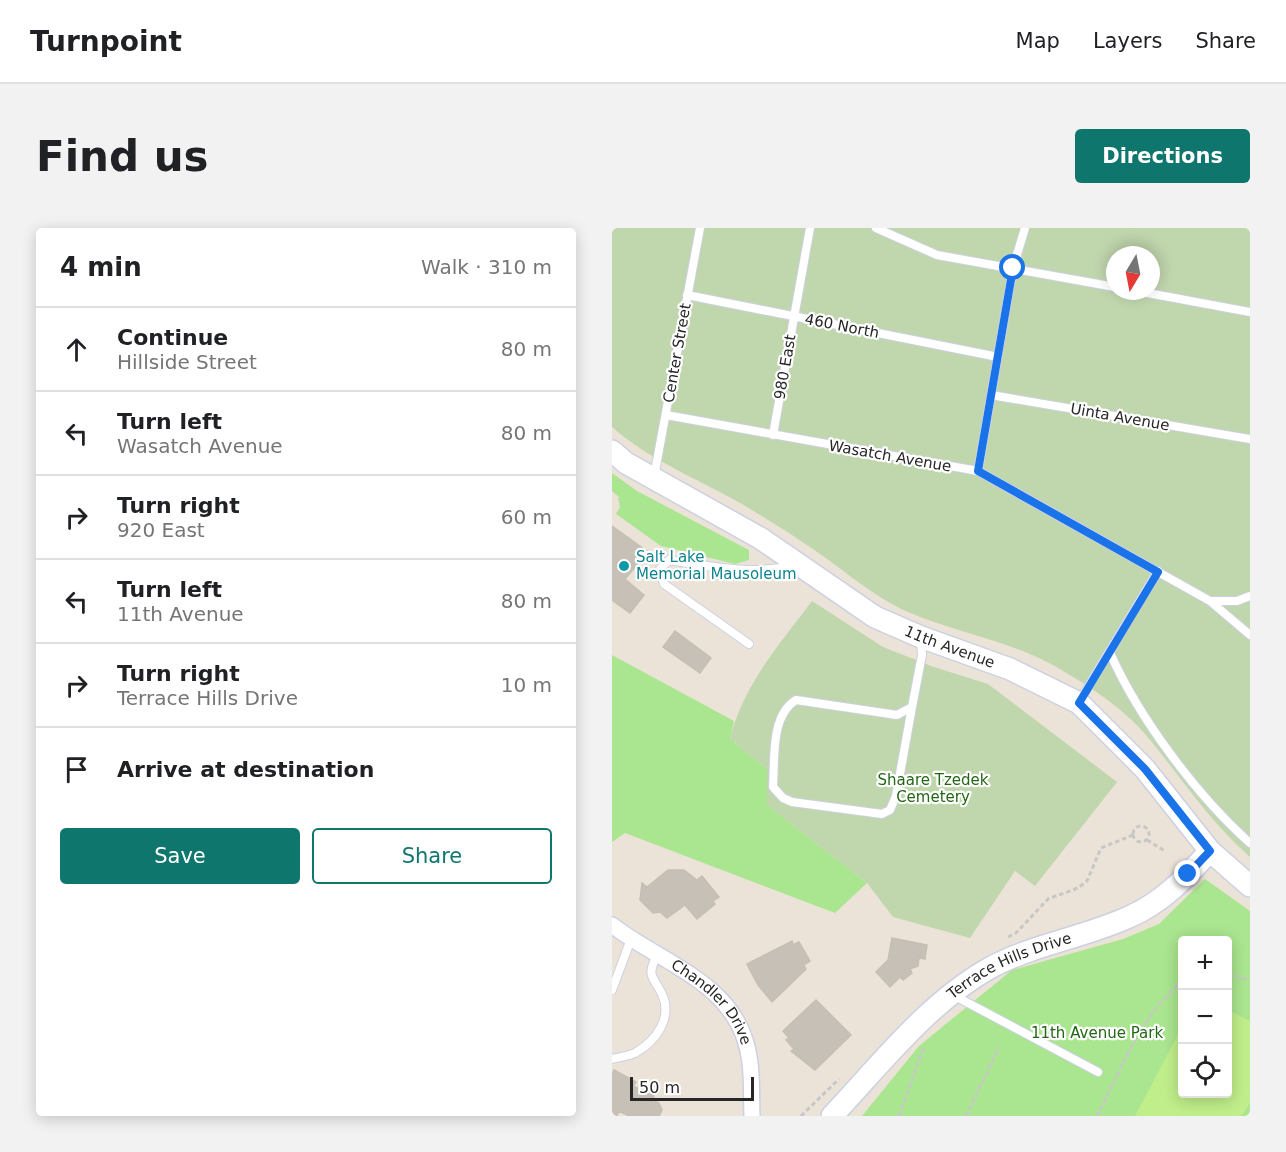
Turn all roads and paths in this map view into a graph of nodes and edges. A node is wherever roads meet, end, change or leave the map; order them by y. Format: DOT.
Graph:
graph roads {
  1 [pos="700,228"];
  2 [pos="810,228"];
  3 [pos="876,228"];
  4 [pos="1025,228"];
  5 [pos="1013,268"];
  6 [pos="1106,285"];
  7 [pos="687,295"];
  8 [pos="1160,295"];
  9 [pos="1250,312"];
  10 [pos="794,316"];
  11 [pos="998,357"];
  12 [pos="991,395"];
  13 [pos="666,415"];
  14 [pos="772,435"];
  15 [pos="1250,439"];
  16 [pos="612,451"];
  17 [pos="978,471"];
  18 [pos="654,479"];
  19 [pos="799,564"];
  20 [pos="1158,572"];
  21 [pos="1250,596"];
  22 [pos="1210,601"];
  23 [pos="1250,635"];
  24 [pos="921,637"];
  25 [pos="749,644"];
  26 [pos="1110,654"];
  27 [pos="1079,703"];
  28 [pos="912,707"];
  29 [pos="1147,840"];
  30 [pos="1250,843"];
  31 [pos="1165,851"];
  32 [pos="1210,851"];
  33 [pos="1250,886"];
  34 [pos="612,925"];
  35 [pos="631,939"];
  36 [pos="657,956"];
  37 [pos="1232,975"];
  38 [pos="1250,981"];
  39 [pos="1178,985"];
  40 [pos="612,990"];
  41 [pos="951,995"];
  42 [pos="924,1046"];
  43 [pos="999,1047"];
  44 [pos="612,1059"];
  45 [pos="1098,1072"];
  46 [pos="752,1116"];
  47 [pos="832,1116"];
  48 [pos="899,1116"];
  49 [pos="966,1116"];
  50 [pos="1097,1116"];
  1 -- 7 [label="lane, Center Street"];
  2 -- 10 [label="lane, 980 East"];
  3 -- 5 [label="lane"];
  4 -- 5 [label="lane"];
  5 -- 6 [label="lane"];
  5 -- 11 [label="lane"];
  7 -- 10 [label="lane, 460 North"];
  7 -- 13 [label="lane, Center Street"];
  8 -- 9 [label="lane"];
  10 -- 11 [label="lane, 460 North"];
  10 -- 14 [label="lane, 980 East"];
  11 -- 12 [label="lane"];
  12 -- 15 [label="lane, Uinta Avenue"];
  12 -- 17 [label="lane"];
  13 -- 14 [label="lane, Wasatch Avenue"];
  13 -- 18 [label="lane, Center Street"];
  14 -- 17 [label="lane, Wasatch Avenue"];
  16 -- 18 [label="street, 11th Avenue"];
  17 -- 20 [label="lane, Wasatch Avenue"];
  18 -- 19 [label="street, 11th Avenue"];
  19 -- 24 [label="street, 11th Avenue"];
  19 -- 25 [label="lane"];
  20 -- 22 [label="lane, Wasatch Avenue"];
  20 -- 26 [label="lane"];
  21 -- 22 [label="lane"];
  22 -- 23 [label="lane, Wasatch Avenue"];
  24 -- 27 [label="street, 11th Avenue"];
  24 -- 28 [label="lane"];
  26 -- 27 [label="lane"];
  26 -- 30 [label="lane"];
  27 -- 32 [label="street, 11th Avenue"];
  28 -- 28 [label="lane"];
  29 -- 29 [label="path"];
  29 -- 31 [label="path"];
  32 -- 33 [label="street, 11th Avenue"];
  32 -- 41 [label="street, Terrace Hills Drive"];
  34 -- 35 [label="street, Chandler Drive"];
  35 -- 36 [label="street, Chandler Drive"];
  35 -- 40 [label="lane"];
  36 -- 44 [label="lane"];
  36 -- 46 [label="street, Chandler Drive"];
  37 -- 38 [label="path"];
  39 -- 50 [label="path"];
  41 -- 45 [label="lane"];
  41 -- 47 [label="street, Terrace Hills Drive"];
  42 -- 48 [label="path"];
  43 -- 49 [label="path"];
}
